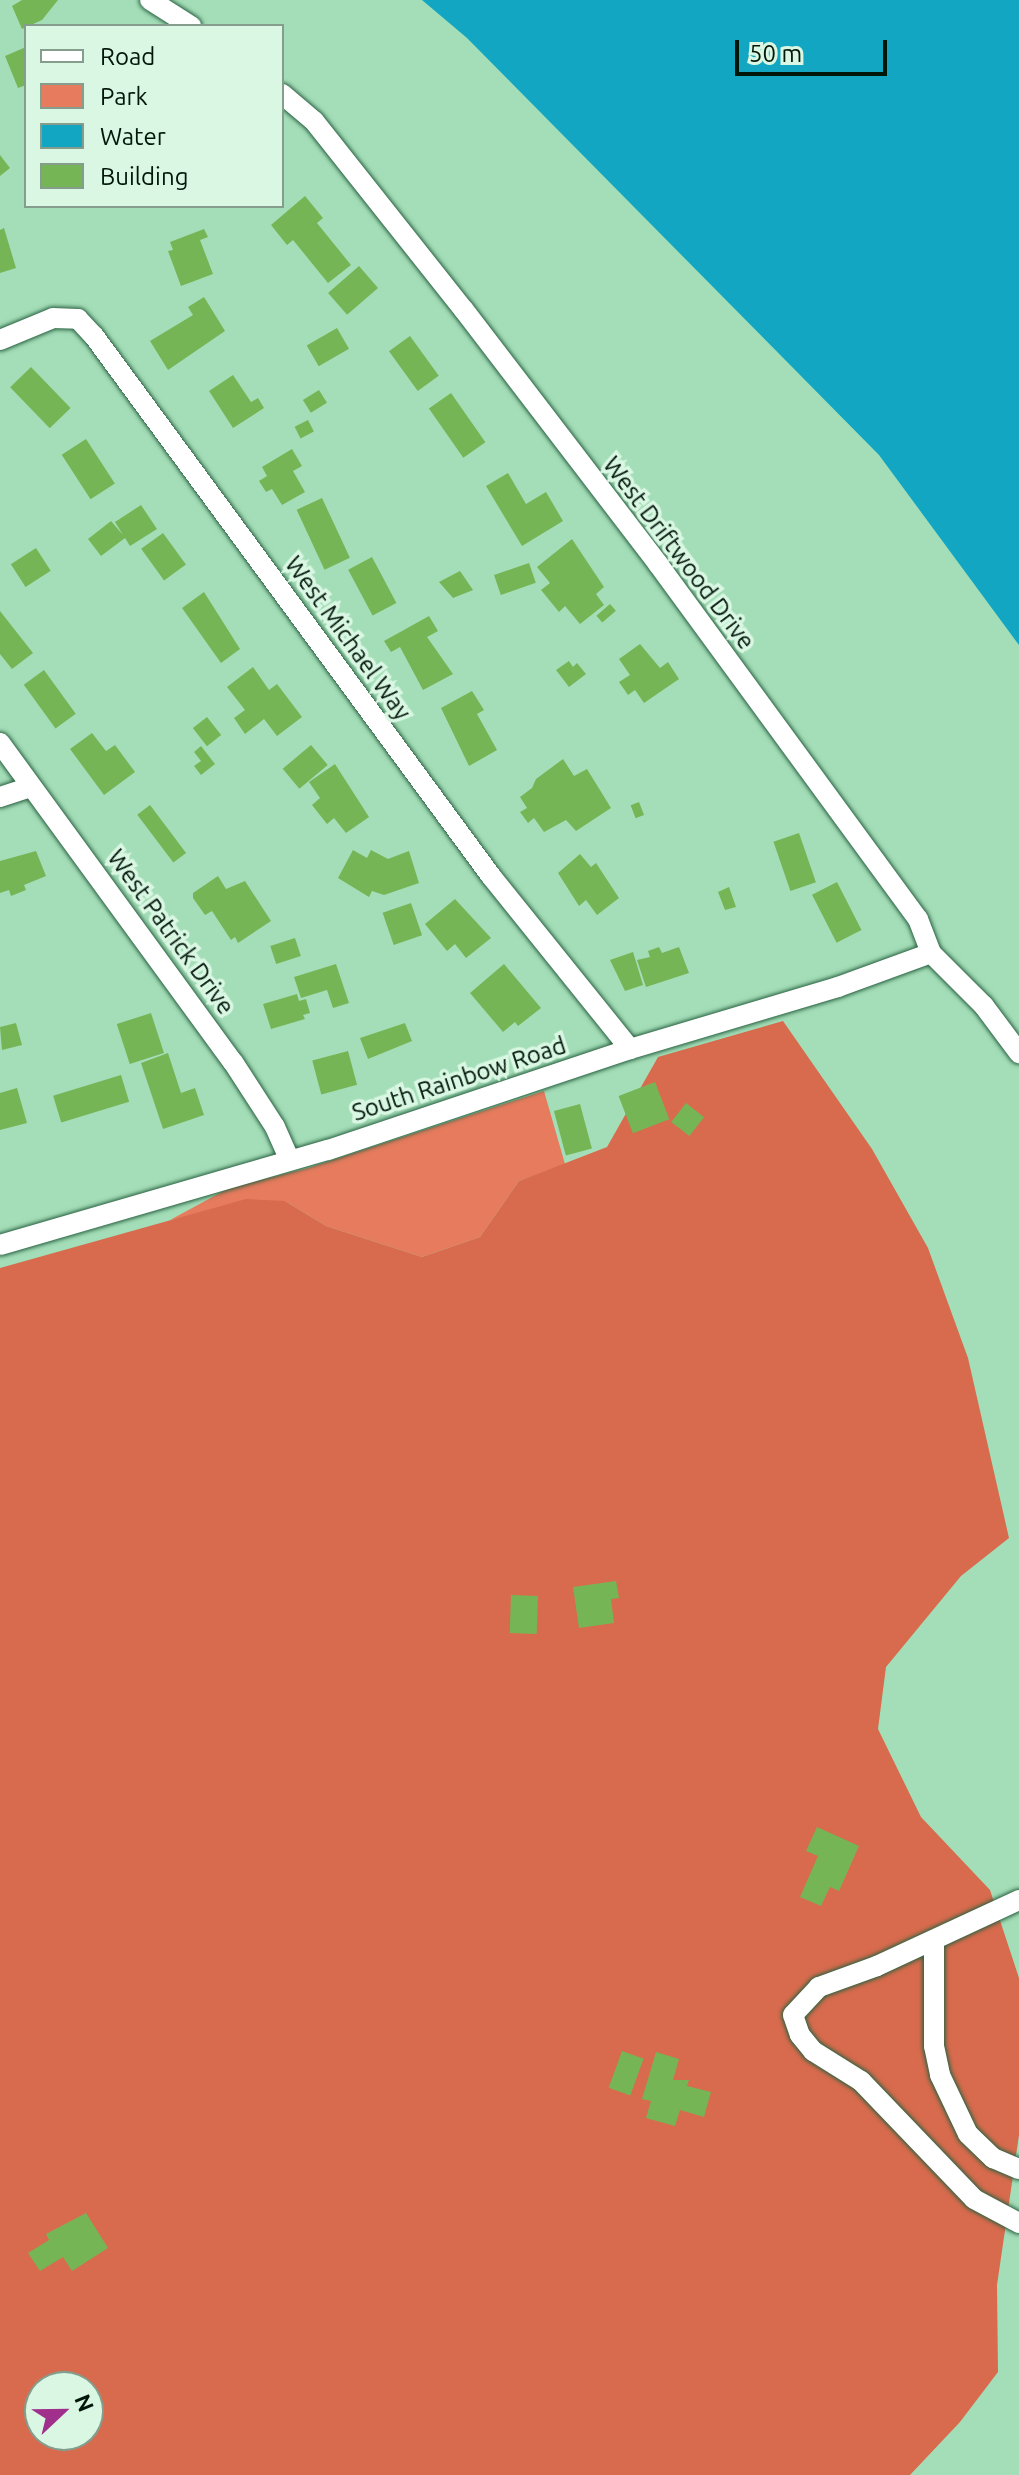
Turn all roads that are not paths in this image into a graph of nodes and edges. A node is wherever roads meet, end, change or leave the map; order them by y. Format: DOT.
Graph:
graph roads {
  1 [pos="150,0"];
  2 [pos="188,24"];
  3 [pos="284,96"];
  4 [pos="0,340"];
  5 [pos="0,743"];
  6 [pos="31,787"];
  7 [pos="0,797"];
  8 [pos="931,953"];
  9 [pos="630,1049"];
  10 [pos="1019,1053"];
  11 [pos="289,1159"];
  12 [pos="0,1245"];
  13 [pos="1019,1900"];
  14 [pos="934,1940"];
  15 [pos="1019,2169"];
  16 [pos="1019,2223"];
  1 -- 2 [label="street"];
  3 -- 8 [label="street, West Driftwood Drive"];
  4 -- 9 [label="street, West Michael Way"];
  5 -- 6 [label="street, West Patrick Drive"];
  6 -- 7 [label="street"];
  6 -- 11 [label="street, West Patrick Drive"];
  8 -- 9 [label="street, South Rainbow Road"];
  8 -- 10 [label="street, West Driftwood Drive"];
  9 -- 11 [label="street, South Rainbow Road"];
  11 -- 12 [label="street, South Rainbow Road"];
  13 -- 14 [label="street"];
  14 -- 15 [label="street"];
  14 -- 16 [label="street"];
}
